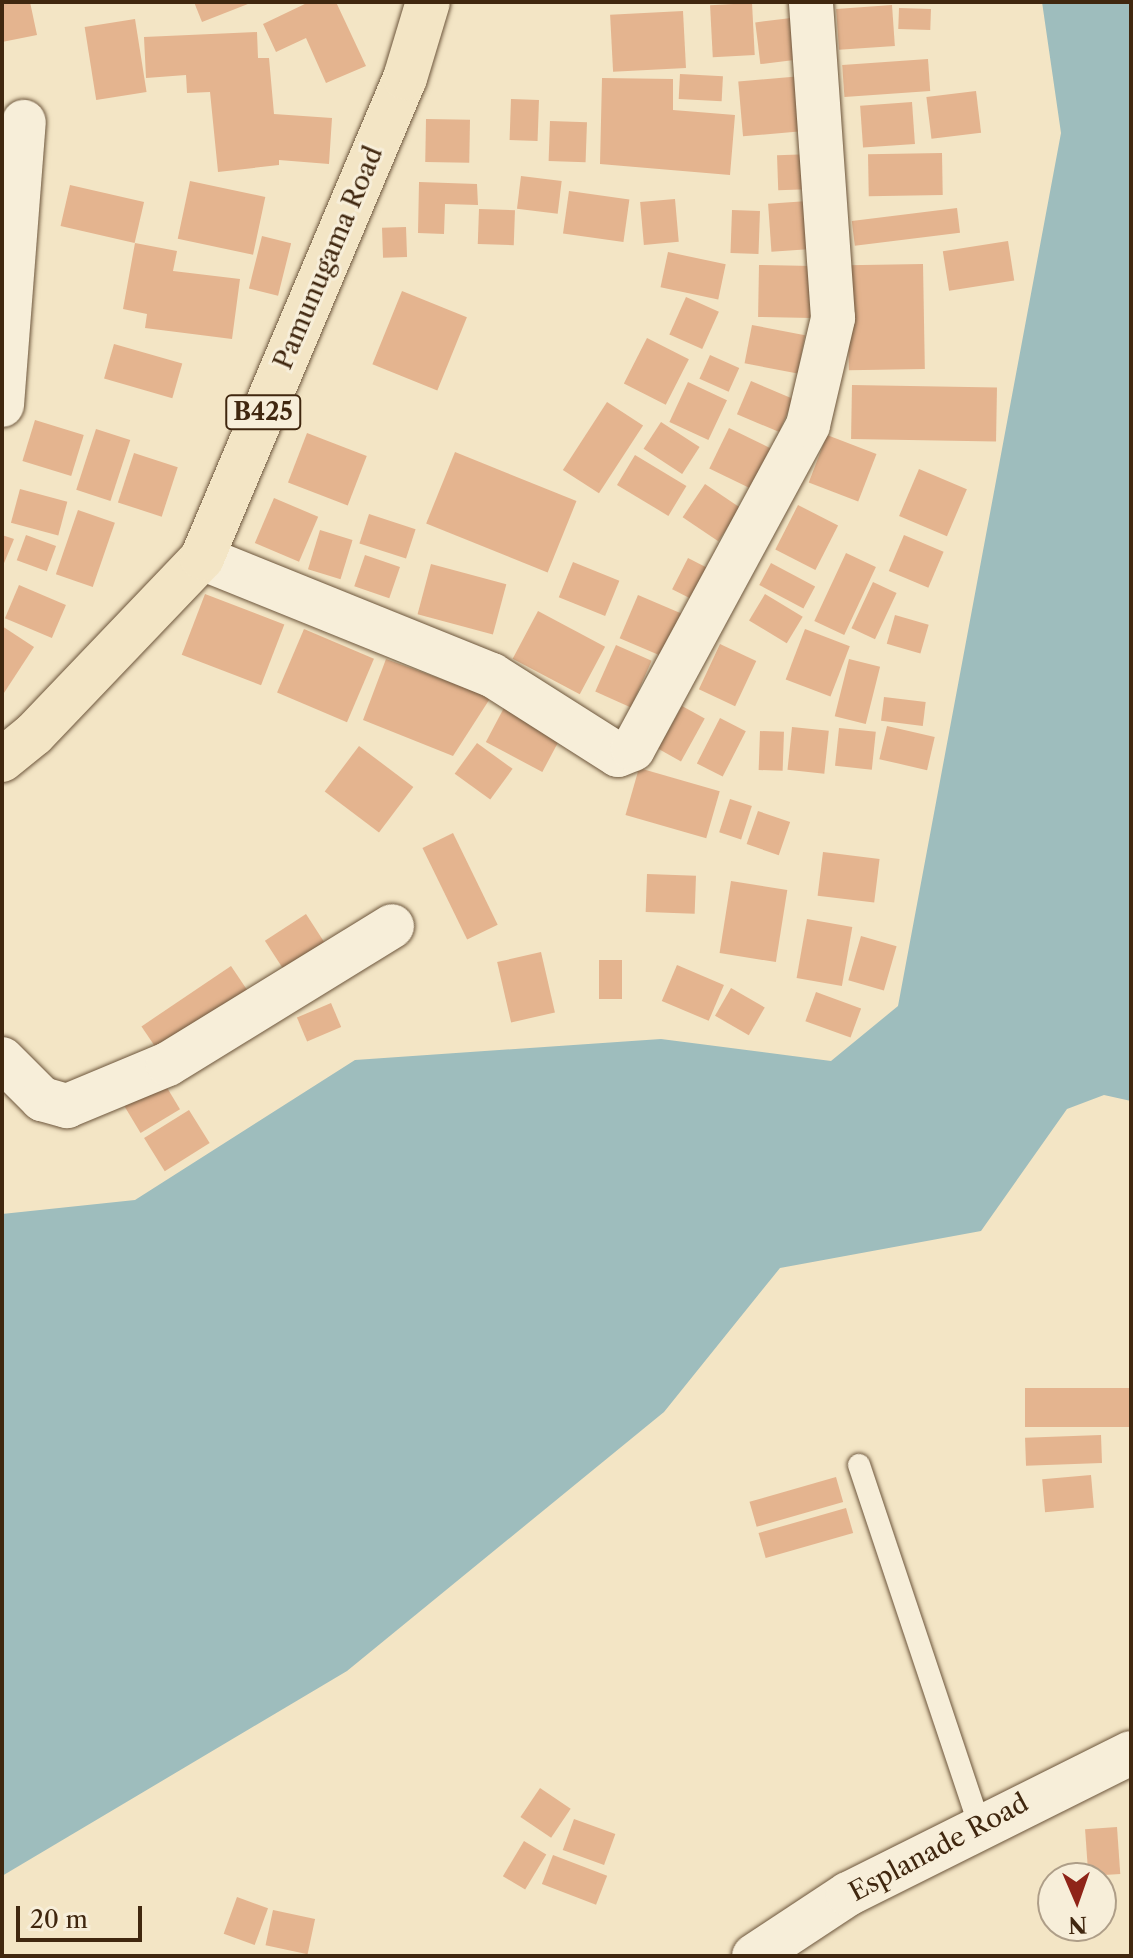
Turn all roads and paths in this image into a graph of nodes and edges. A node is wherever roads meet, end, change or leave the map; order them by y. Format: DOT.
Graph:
graph roads {
  1 [pos="428,2"];
  2 [pos="811,2"];
  3 [pos="24,122"];
  4 [pos="2,405"];
  5 [pos="202,558"];
  6 [pos="2,760"];
  7 [pos="392,926"];
  8 [pos="2,1059"];
  9 [pos="859,1465"];
  10 [pos="1131,1753"];
  11 [pos="980,1826"];
  12 [pos="754,1956"];
  1 -- 5 [label="main road, Pamunugama Road / B425"];
  2 -- 5 [label="street"];
  3 -- 4 [label="street"];
  5 -- 6 [label="main road, Pamunugama Road / B425"];
  7 -- 8 [label="street"];
  9 -- 11 [label="lane"];
  10 -- 11 [label="street, Esplanade Road"];
  11 -- 12 [label="street, Esplanade Road"];
}
